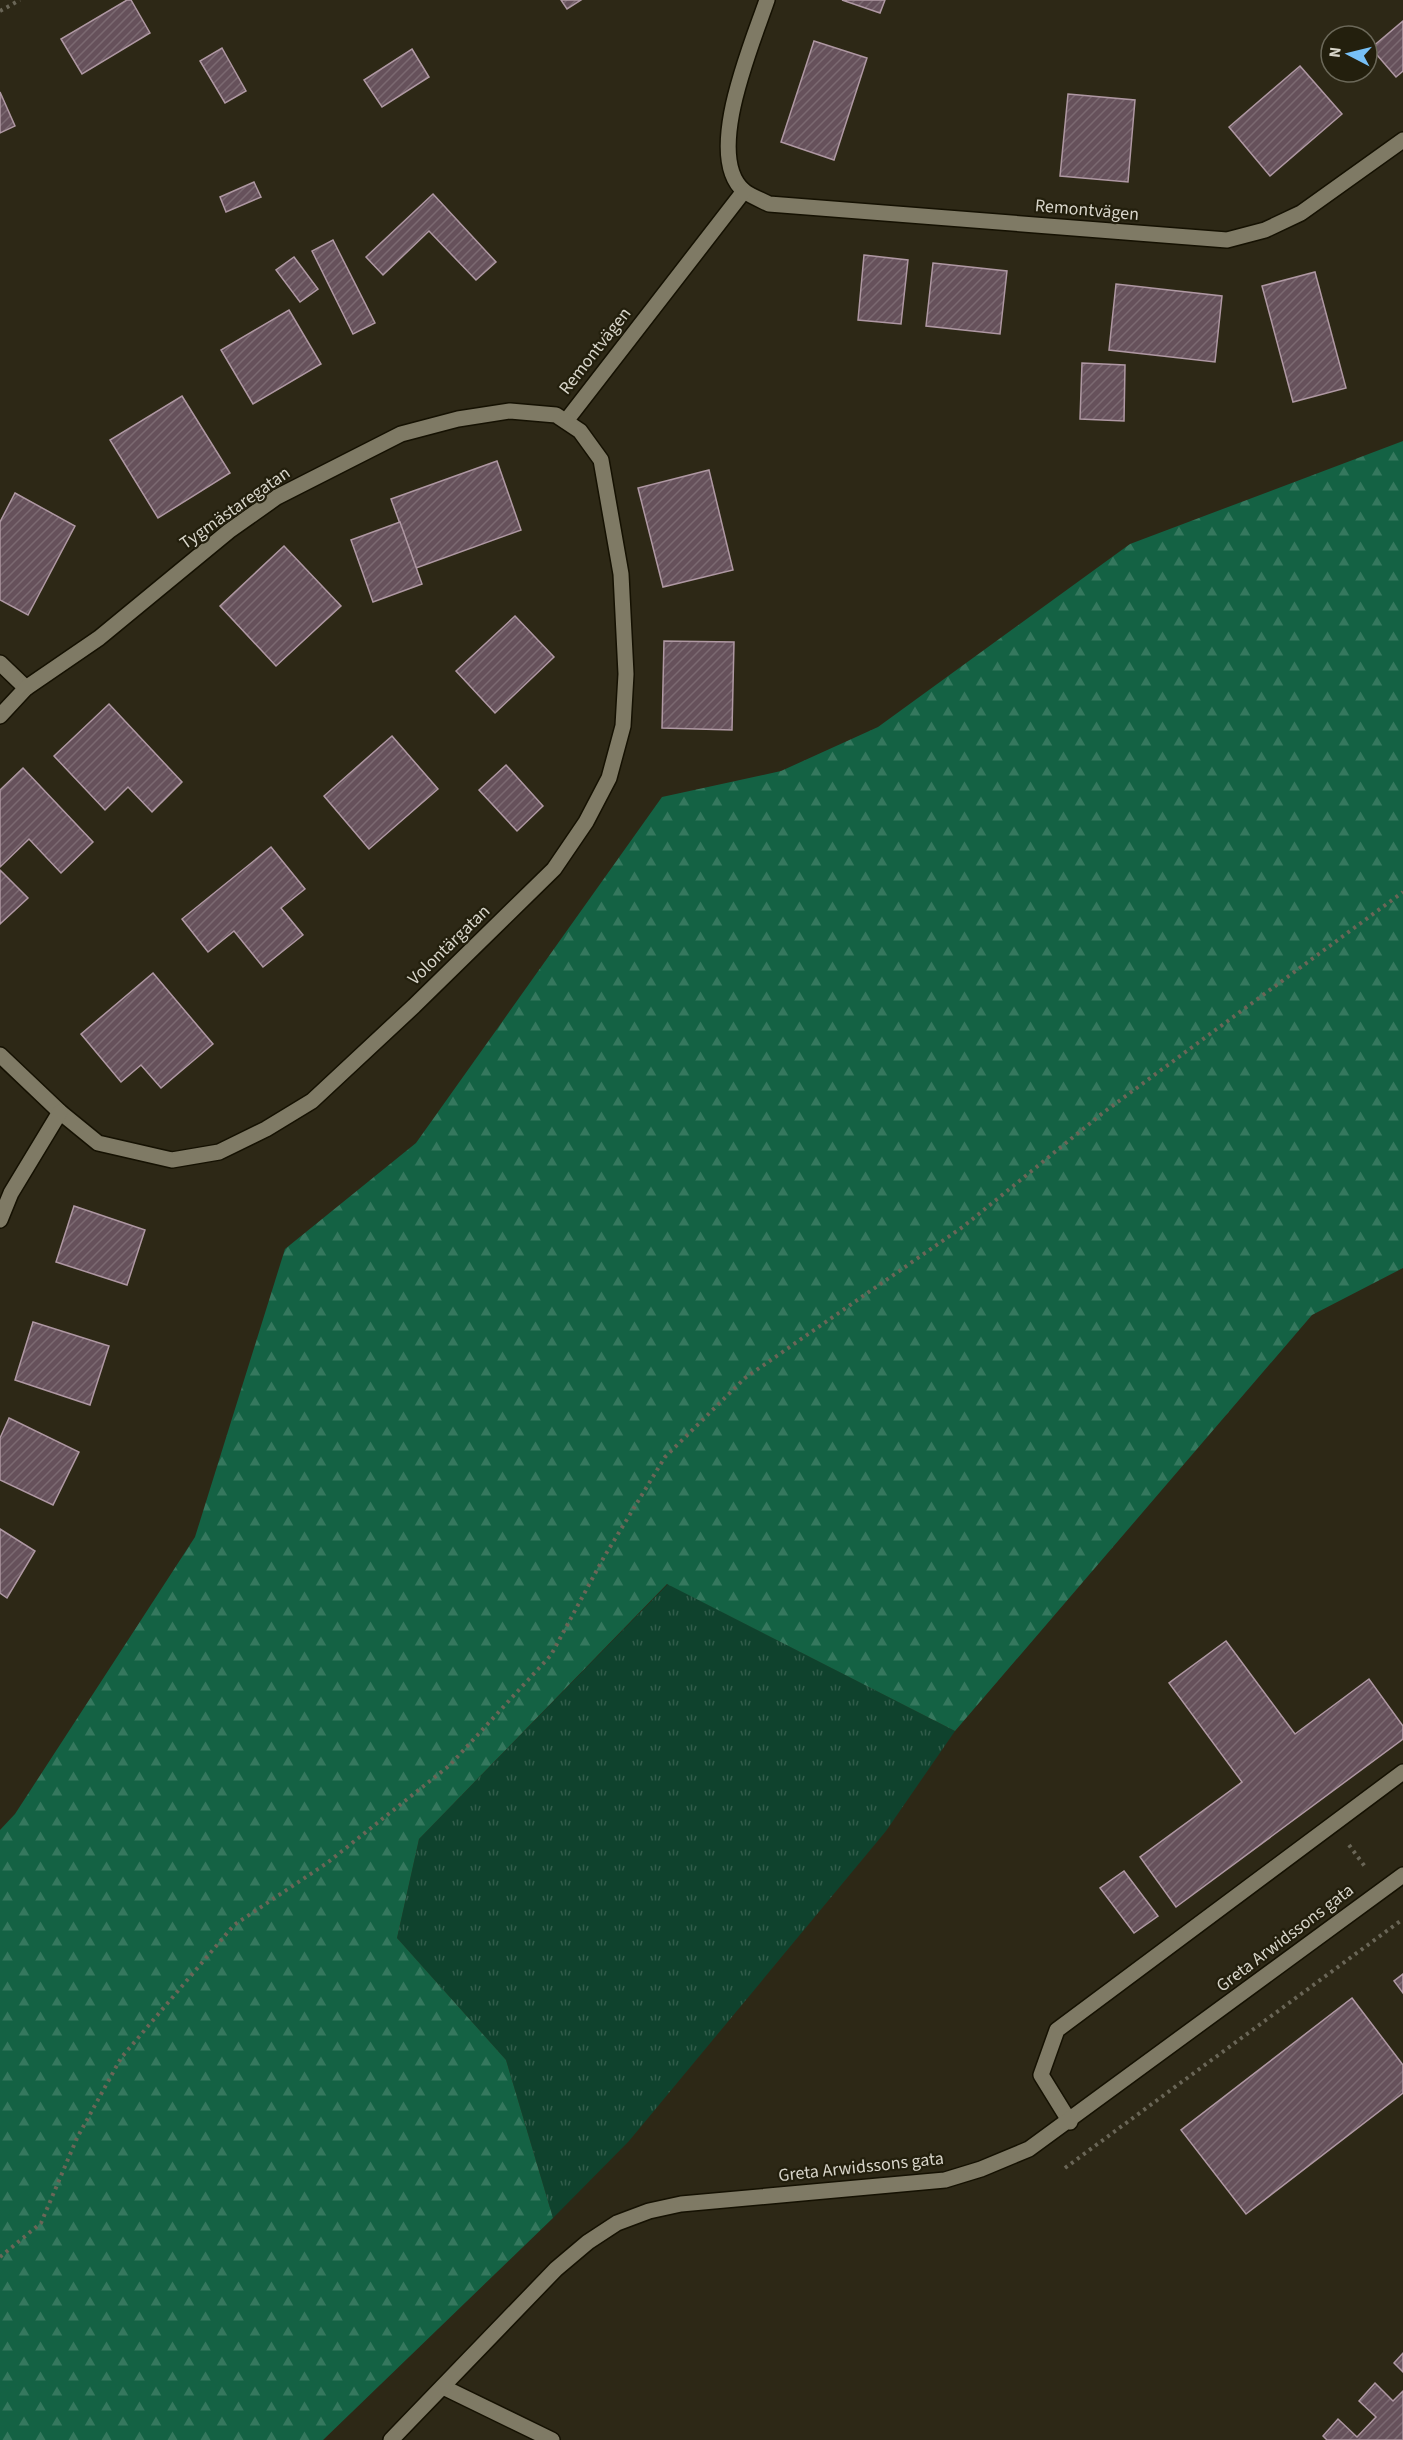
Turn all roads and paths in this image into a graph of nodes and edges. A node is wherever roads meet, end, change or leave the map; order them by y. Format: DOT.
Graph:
graph roads {
  1 [pos="20,0"];
  2 [pos="767,0"];
  3 [pos="0,11"];
  4 [pos="1403,140"];
  5 [pos="744,190"];
  6 [pos="566,421"];
  7 [pos="0,663"];
  8 [pos="27,688"];
  9 [pos="0,716"];
  10 [pos="1403,892"];
  11 [pos="0,1055"];
  12 [pos="60,1112"];
  13 [pos="0,1220"];
  14 [pos="1403,1772"];
  15 [pos="1403,1875"];
  16 [pos="1403,1919"];
  17 [pos="1070,2122"];
  18 [pos="1065,2168"];
  19 [pos="0,2258"];
  20 [pos="443,2387"];
  21 [pos="391,2440"];
  22 [pos="552,2440"];
  1 -- 3 [label="path"];
  2 -- 5 [label="street"];
  4 -- 5 [label="street, Remontvägen"];
  5 -- 6 [label="street, Remontvägen"];
  6 -- 8 [label="street, Tygmästaregatan"];
  6 -- 12 [label="street, Volontärgatan"];
  7 -- 8 [label="street"];
  8 -- 9 [label="street, Tygmästaregatan"];
  10 -- 19 [label="path"];
  11 -- 12 [label="street"];
  12 -- 13 [label="street"];
  14 -- 17 [label="street"];
  15 -- 17 [label="street, Greta Arwidssons gata"];
  16 -- 18 [label="path"];
  17 -- 20 [label="street, Greta Arwidssons gata"];
  20 -- 21 [label="street, Greta Arwidssons gata"];
  20 -- 22 [label="street"];
}
